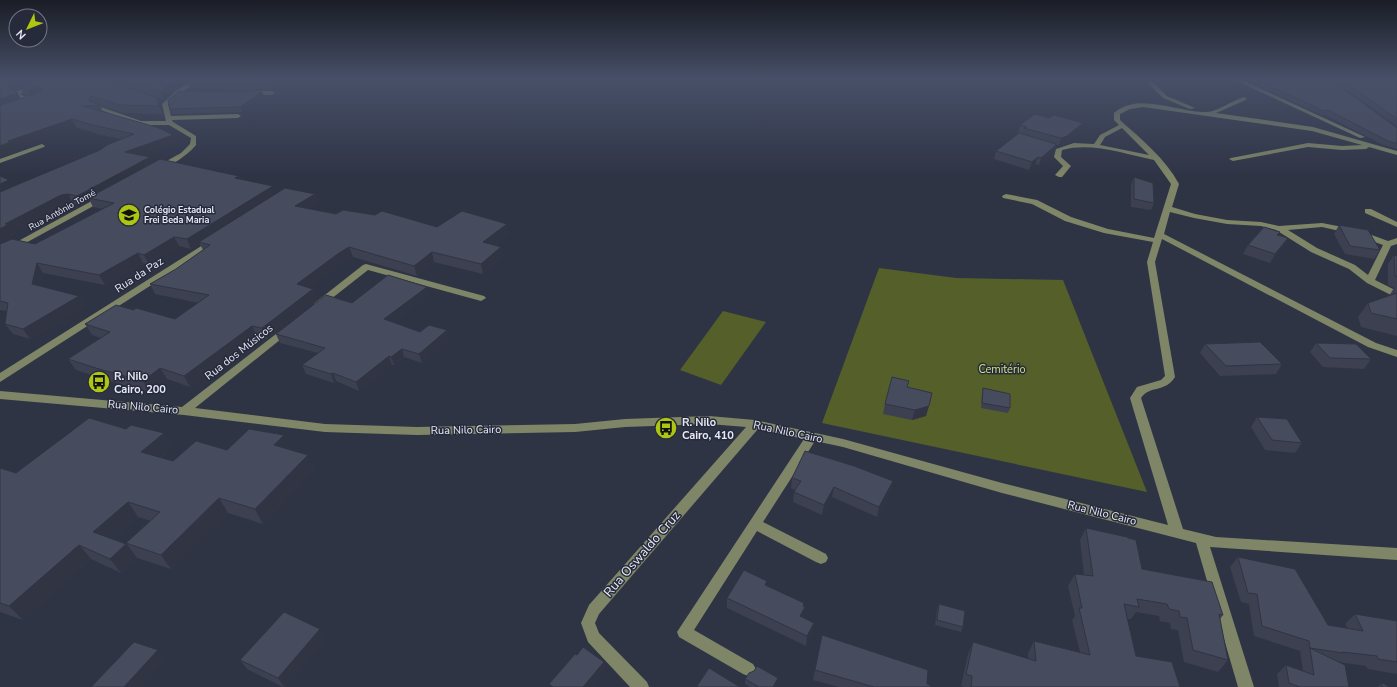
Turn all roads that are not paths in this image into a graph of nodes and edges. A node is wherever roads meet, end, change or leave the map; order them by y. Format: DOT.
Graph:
graph roads {
  1 [pos="110,112"];
  2 [pos="165,112"];
  3 [pos="1117,112"];
  4 [pos="1194,112"];
  5 [pos="1203,112"];
  6 [pos="1213,112"];
  7 [pos="1308,112"];
  8 [pos="1208,114"];
  9 [pos="238,116"];
  10 [pos="169,121"];
  11 [pos="1122,126"];
  12 [pos="42,146"];
  13 [pos="1096,146"];
  14 [pos="1374,146"];
  15 [pos="1397,153"];
  16 [pos="1154,158"];
  17 [pos="1233,159"];
  18 [pos="0,161"];
  19 [pos="149,173"];
  20 [pos="1059,175"];
  21 [pos="108,195"];
  22 [pos="1006,196"];
  23 [pos="1167,208"];
  24 [pos="1368,211"];
  25 [pos="1397,225"];
  26 [pos="1279,228"];
  27 [pos="224,234"];
  28 [pos="1159,238"];
  29 [pos="1397,241"];
  30 [pos="1388,244"];
  31 [pos="0,254"];
  32 [pos="1370,280"];
  33 [pos="1397,295"];
  34 [pos="481,298"];
  35 [pos="310,312"];
  36 [pos="297,322"];
  37 [pos="1397,354"];
  38 [pos="0,378"];
  39 [pos="0,396"];
  40 [pos="184,411"];
  41 [pos="755,424"];
  42 [pos="812,436"];
  43 [pos="754,524"];
  44 [pos="1177,532"];
  45 [pos="1201,539"];
  46 [pos="1397,554"];
  47 [pos="821,558"];
  48 [pos="748,669"];
  49 [pos="641,687"];
  50 [pos="1246,687"];
  1 -- 10 [label="street"];
  2 -- 10 [label="street"];
  3 -- 11 [label="street"];
  4 -- 8 [label="street"];
  5 -- 8 [label="street"];
  6 -- 8 [label="street"];
  7 -- 15 [label="street"];
  8 -- 14 [label="street"];
  9 -- 10 [label="street"];
  10 -- 19 [label="street"];
  11 -- 13 [label="street"];
  11 -- 16 [label="street"];
  12 -- 18 [label="street"];
  13 -- 16 [label="street"];
  13 -- 20 [label="street"];
  14 -- 15 [label="street"];
  14 -- 17 [label="street"];
  16 -- 23 [label="street"];
  21 -- 31 [label="street, Rua Antônio Tomé"];
  22 -- 28 [label="street"];
  23 -- 26 [label="street"];
  23 -- 28 [label="street"];
  24 -- 25 [label="street"];
  26 -- 30 [label="street"];
  26 -- 32 [label="street"];
  27 -- 38 [label="street, Rua da Paz"];
  28 -- 37 [label="street"];
  28 -- 44 [label="street"];
  29 -- 30 [label="street"];
  30 -- 32 [label="street"];
  32 -- 33 [label="street"];
  34 -- 35 [label="street"];
  36 -- 40 [label="street, Rua dos Músicos"];
  39 -- 40 [label="street, Rua Nilo Cairo"];
  40 -- 41 [label="street, Rua Nilo Cairo"];
  41 -- 42 [label="street, Rua Nilo Cairo"];
  41 -- 49 [label="street, Rua Oswaldo Cruz"];
  42 -- 43 [label="street"];
  42 -- 44 [label="street, Rua Nilo Cairo"];
  43 -- 47 [label="street"];
  43 -- 48 [label="street"];
  44 -- 45 [label="street, Rua Nilo Cairo"];
  45 -- 46 [label="street, Rua Nilo Cairo"];
  45 -- 50 [label="street"];
}
